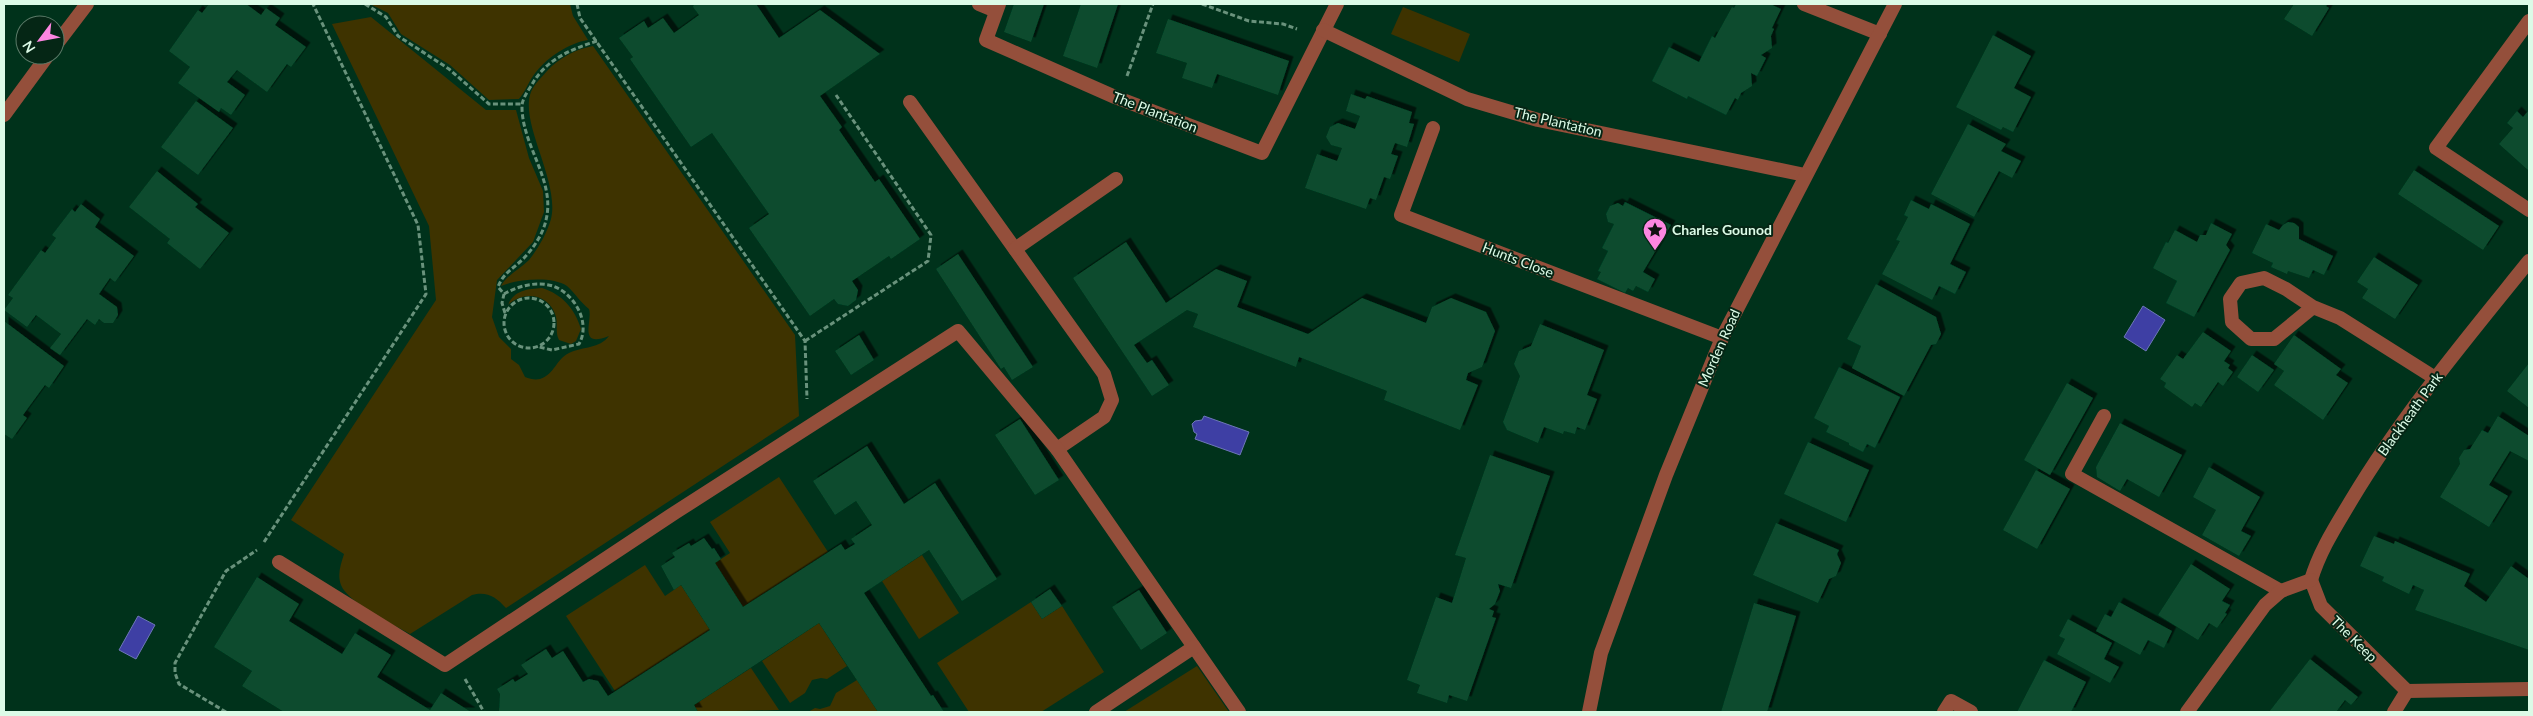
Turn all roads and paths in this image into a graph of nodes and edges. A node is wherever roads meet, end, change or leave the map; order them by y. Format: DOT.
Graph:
graph roads {
  1 [pos="87,4"];
  2 [pos="312,4"];
  3 [pos="365,4"];
  4 [pos="577,4"];
  5 [pos="979,4"];
  6 [pos="1153,4"];
  7 [pos="1202,4"];
  8 [pos="1336,4"];
  9 [pos="1804,4"];
  10 [pos="1896,4"];
  11 [pos="997,7"];
  12 [pos="2529,21"];
  13 [pos="65,33"];
  14 [pos="1322,34"];
  15 [pos="1880,34"];
  16 [pos="597,41"];
  17 [pos="41,65"];
  18 [pos="836,95"];
  19 [pos="1119,98"];
  20 [pos="910,102"];
  21 [pos="522,104"];
  22 [pos="4,115"];
  23 [pos="1433,128"];
  24 [pos="1805,175"];
  25 [pos="1116,179"];
  26 [pos="2529,210"];
  27 [pos="1016,249"];
  28 [pos="2529,261"];
  29 [pos="504,294"];
  30 [pos="2313,307"];
  31 [pos="505,313"];
  32 [pos="1722,338"];
  33 [pos="805,342"];
  34 [pos="539,347"];
  35 [pos="2435,378"];
  36 [pos="2104,416"];
  37 [pos="808,427"];
  38 [pos="1057,449"];
  39 [pos="279,562"];
  40 [pos="2311,580"];
  41 [pos="2281,591"];
  42 [pos="1194,646"];
  43 [pos="454,659"];
  44 [pos="2529,689"];
  45 [pos="2407,691"];
  46 [pos="226,712"];
  47 [pos="484,712"];
  48 [pos="1096,712"];
  49 [pos="1239,712"];
  50 [pos="1589,712"];
  51 [pos="1944,712"];
  52 [pos="1971,712"];
  53 [pos="2187,712"];
  54 [pos="2394,712"];
  1 -- 13 [label="street"];
  2 -- 46 [label="path"];
  3 -- 21 [label="path"];
  4 -- 16 [label="path"];
  5 -- 11 [label="street"];
  6 -- 19 [label="path"];
  7 -- 14 [label="path"];
  8 -- 14 [label="street, The Plantation"];
  9 -- 15 [label="street"];
  10 -- 15 [label="street, Morden Road"];
  11 -- 19 [label="street, The Plantation"];
  12 -- 26 [label="street"];
  14 -- 19 [label="street, The Plantation"];
  14 -- 24 [label="street, The Plantation"];
  15 -- 24 [label="street, Morden Road"];
  16 -- 21 [label="path"];
  16 -- 33 [label="path"];
  17 -- 22 [label="street"];
  18 -- 33 [label="path"];
  20 -- 27 [label="street"];
  21 -- 29 [label="path"];
  23 -- 32 [label="street, Hunts Close"];
  24 -- 32 [label="street, Morden Road"];
  25 -- 27 [label="street"];
  27 -- 38 [label="street"];
  28 -- 35 [label="street, Blackheath Park"];
  29 -- 31 [label="path"];
  29 -- 34 [label="path"];
  30 -- 30 [label="street"];
  30 -- 35 [label="street"];
  31 -- 34 [label="path"];
  31 -- 34 [label="path"];
  32 -- 50 [label="street, Morden Road"];
  33 -- 37 [label="path"];
  35 -- 40 [label="street, Blackheath Park"];
  36 -- 41 [label="street"];
  37 -- 38 [label="street"];
  37 -- 43 [label="street"];
  38 -- 42 [label="street"];
  39 -- 43 [label="street"];
  40 -- 41 [label="street"];
  40 -- 45 [label="street, The Keep"];
  41 -- 53 [label="street"];
  42 -- 48 [label="street"];
  42 -- 49 [label="street"];
  43 -- 47 [label="path"];
  44 -- 45 [label="street"];
  45 -- 54 [label="street"];
  51 -- 52 [label="street"];
}
